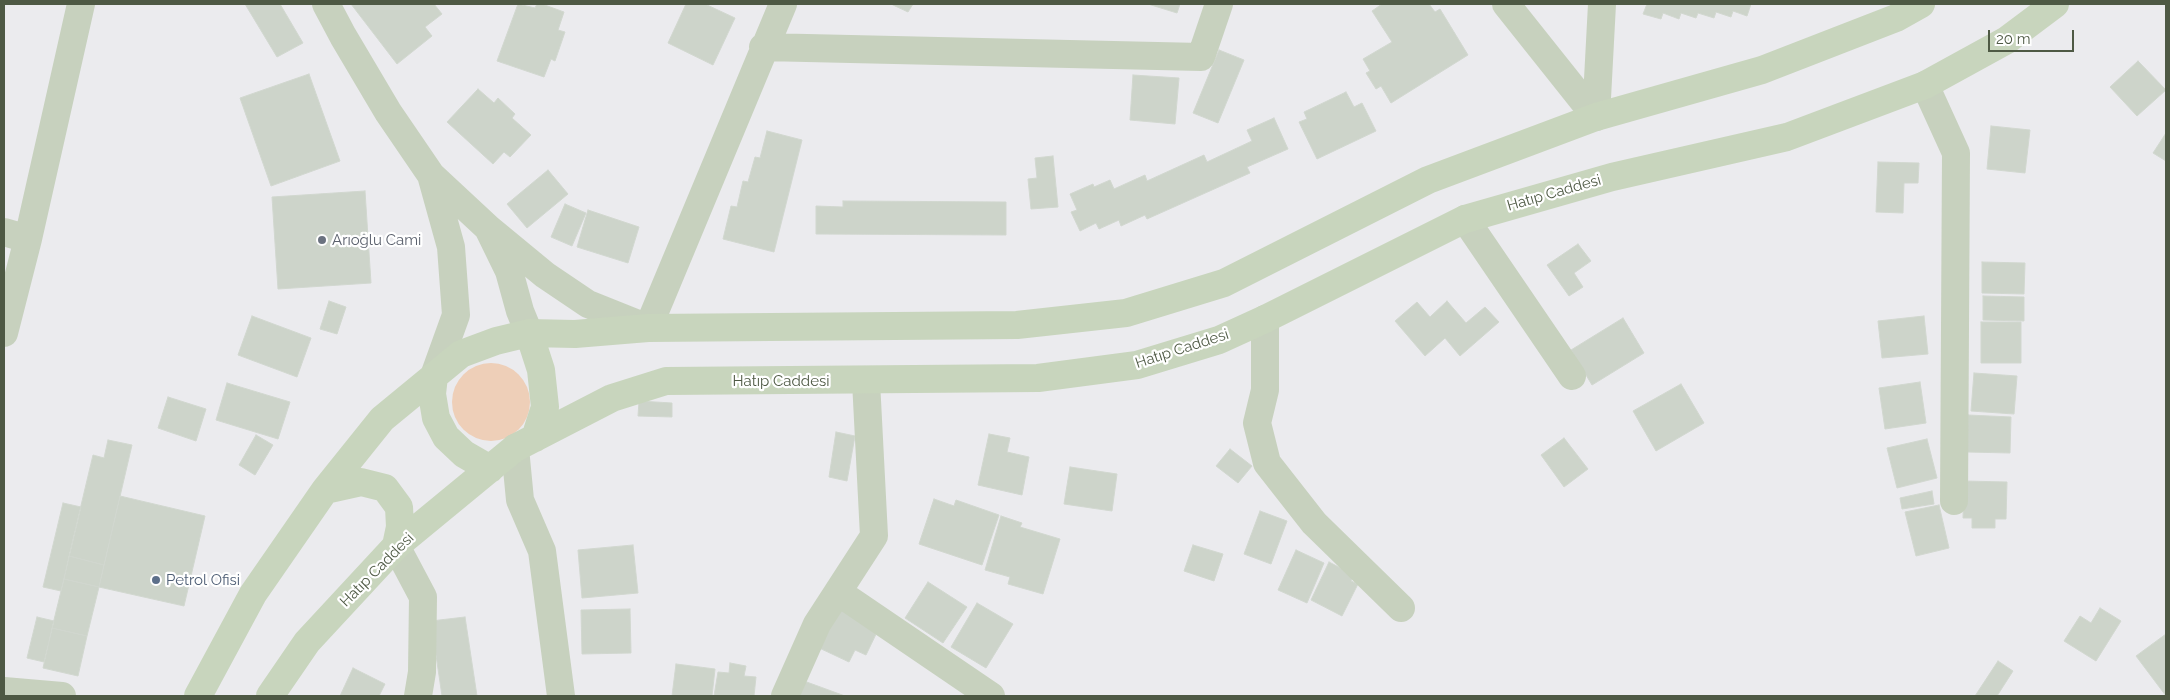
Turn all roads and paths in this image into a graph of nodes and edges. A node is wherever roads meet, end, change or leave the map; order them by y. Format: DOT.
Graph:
graph roads {
  1 [pos="81,4"];
  2 [pos="326,4"];
  3 [pos="783,4"];
  4 [pos="1219,4"];
  5 [pos="1506,4"];
  6 [pos="1602,4"];
  7 [pos="1921,4"];
  8 [pos="2055,4"];
  9 [pos="763,47"];
  10 [pos="1926,85"];
  11 [pos="1596,117"];
  12 [pos="431,175"];
  13 [pos="1465,219"];
  14 [pos="488,228"];
  15 [pos="16,236"];
  16 [pos="1265,319"];
  17 [pos="648,328"];
  18 [pos="529,333"];
  19 [pos="4,334"];
  20 [pos="434,376"];
  21 [pos="1572,376"];
  22 [pos="866,381"];
  23 [pos="525,443"];
  24 [pos="490,469"];
  25 [pos="325,490"];
  26 [pos="1954,501"];
  27 [pos="396,546"];
  28 [pos="838,592"];
  29 [pos="1402,608"];
  30 [pos="4,691"];
  31 [pos="62,696"];
  32 [pos="198,696"];
  33 [pos="270,696"];
  34 [pos="418,696"];
  35 [pos="561,696"];
  36 [pos="785,696"];
  37 [pos="991,696"];
  1 -- 15 [label="street"];
  2 -- 12 [label="street"];
  3 -- 9 [label="street"];
  4 -- 9 [label="street"];
  5 -- 11 [label="street"];
  6 -- 11 [label="street"];
  7 -- 11 [label="main road"];
  8 -- 10 [label="main road, Hatıp Caddesi"];
  9 -- 17 [label="street"];
  10 -- 13 [label="main road, Hatıp Caddesi"];
  10 -- 26 [label="street"];
  11 -- 17 [label="main road"];
  12 -- 14 [label="street"];
  12 -- 20 [label="street"];
  13 -- 16 [label="main road, Hatıp Caddesi"];
  13 -- 21 [label="street"];
  14 -- 17 [label="street"];
  14 -- 18 [label="street"];
  15 -- 19 [label="street"];
  16 -- 22 [label="main road, Hatıp Caddesi"];
  16 -- 29 [label="street"];
  17 -- 18 [label="main road"];
  18 -- 20 [label="main road"];
  18 -- 23 [label="main road"];
  20 -- 24 [label="main road"];
  20 -- 25 [label="main road"];
  22 -- 23 [label="main road, Hatıp Caddesi"];
  22 -- 28 [label="street"];
  23 -- 24 [label="main road, Hatıp Caddesi"];
  23 -- 35 [label="street"];
  24 -- 27 [label="main road, Hatıp Caddesi"];
  25 -- 27 [label="main road"];
  25 -- 32 [label="main road"];
  27 -- 33 [label="main road, Hatıp Caddesi"];
  27 -- 34 [label="street"];
  28 -- 36 [label="street"];
  28 -- 37 [label="street"];
  30 -- 31 [label="street"];
}
